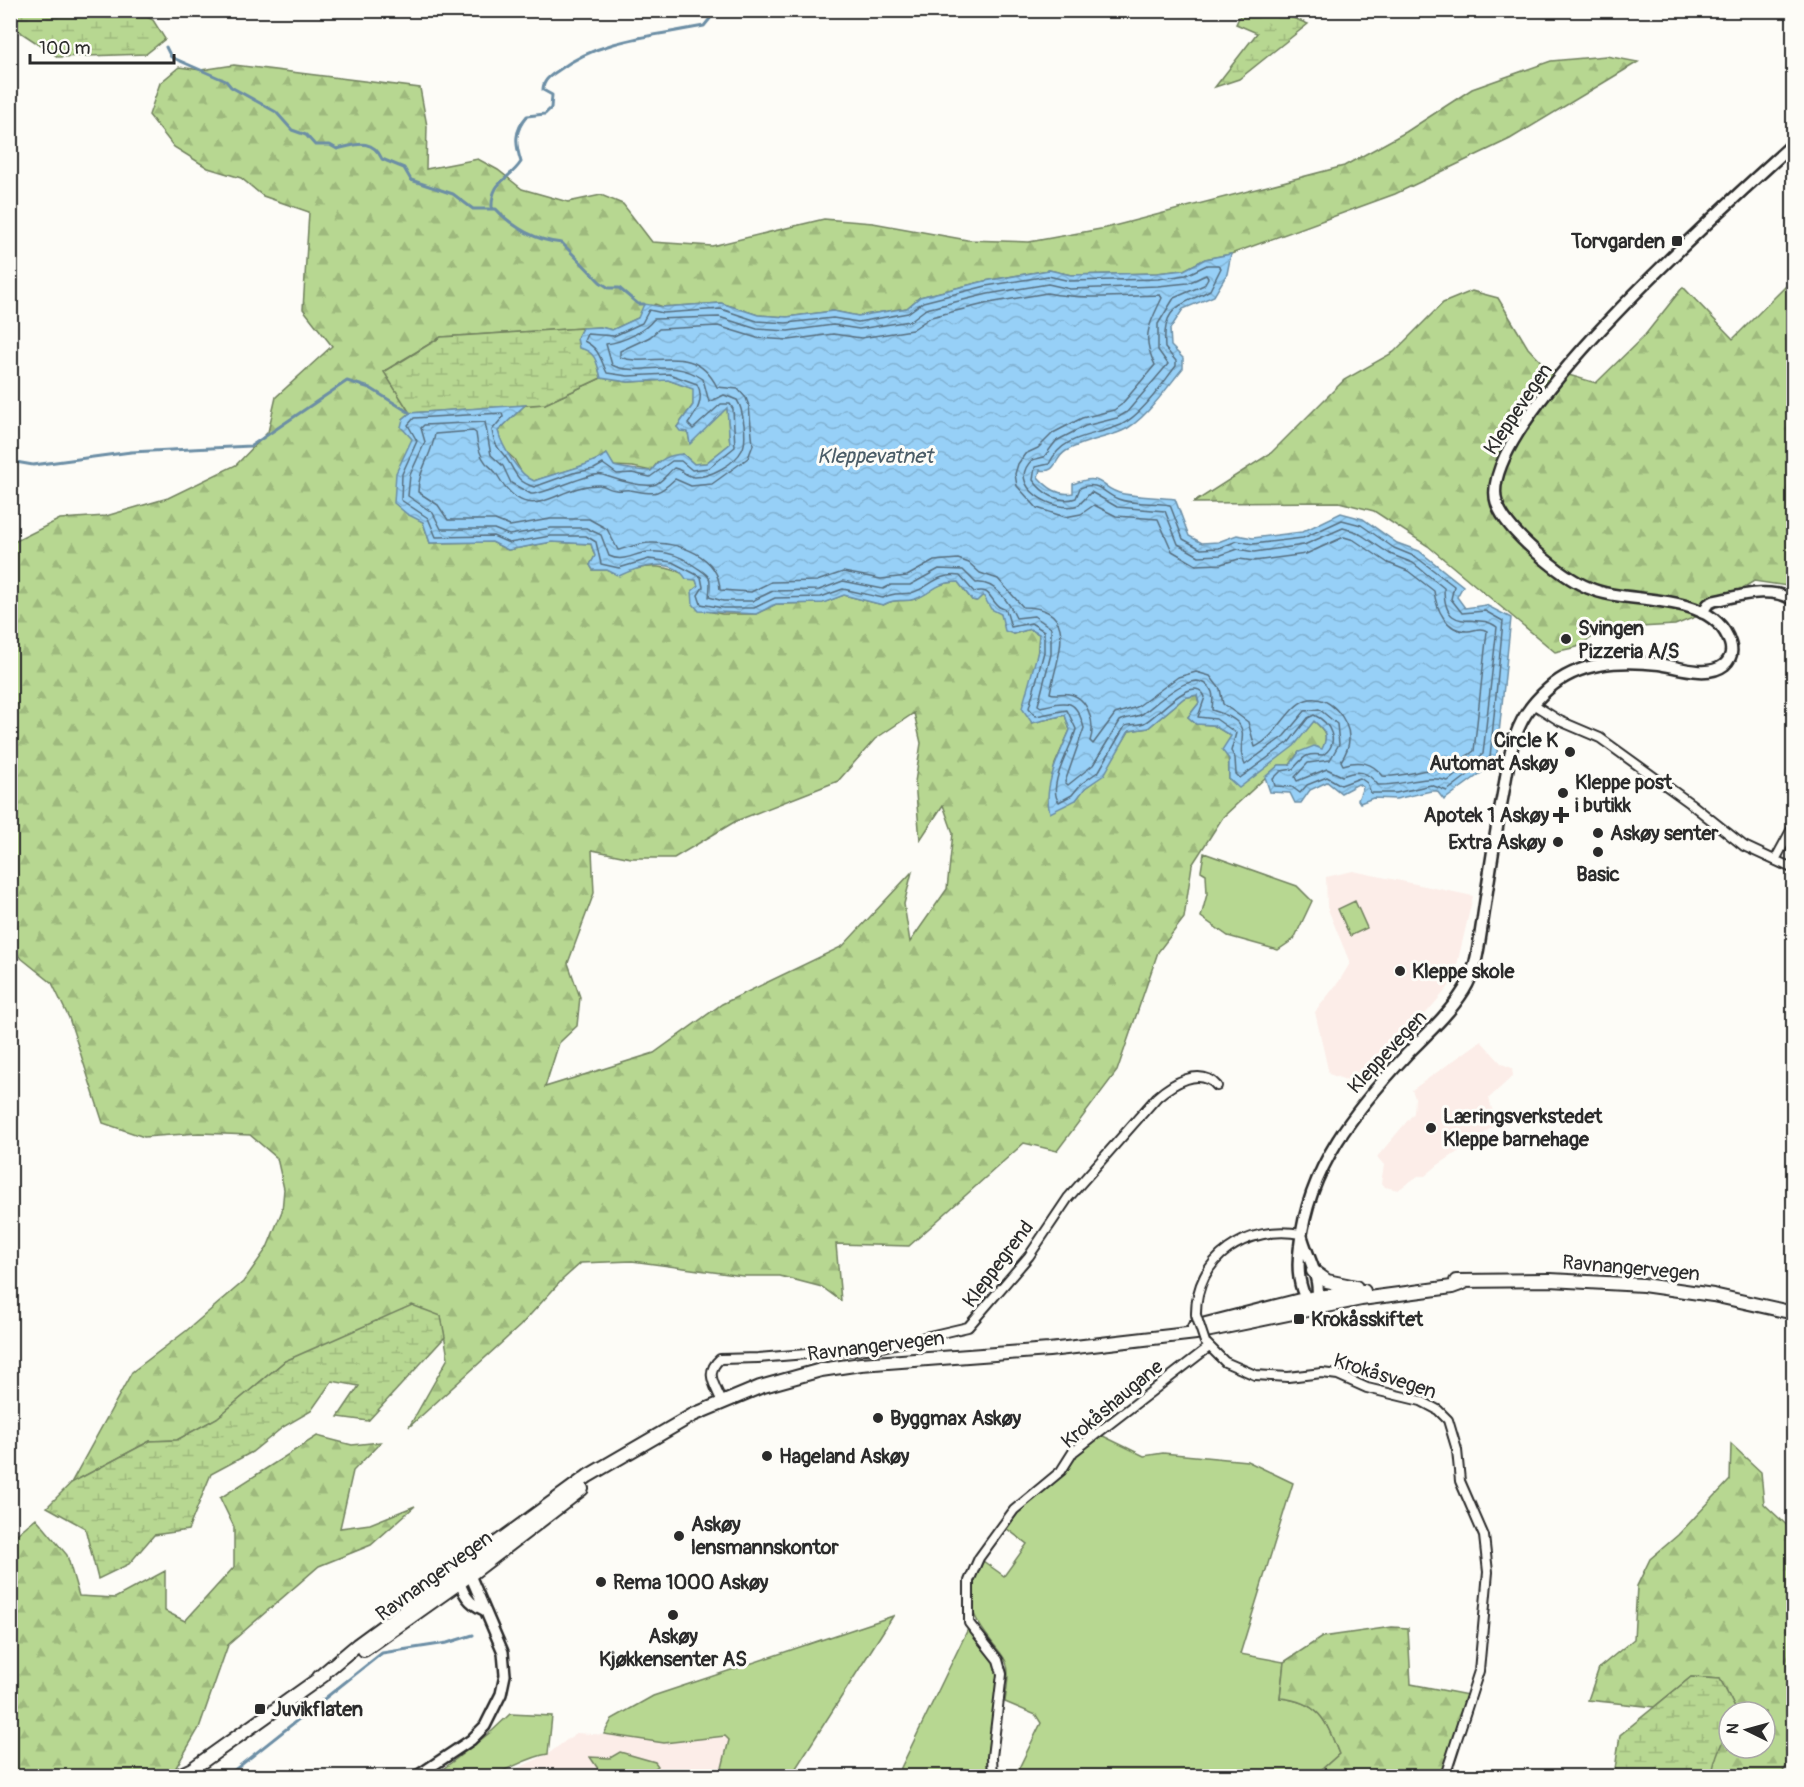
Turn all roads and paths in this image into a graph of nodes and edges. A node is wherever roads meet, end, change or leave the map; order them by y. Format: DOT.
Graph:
graph roads {
  1 [pos="1794,143"];
  2 [pos="1794,601"];
  3 [pos="1702,613"];
  4 [pos="1533,704"];
  5 [pos="1792,830"];
  6 [pos="1775,860"];
  7 [pos="1794,869"];
  8 [pos="1217,1086"];
  9 [pos="1301,1234"];
  10 [pos="1314,1271"];
  11 [pos="1463,1283"];
  12 [pos="1369,1290"];
  13 [pos="1304,1299"];
  14 [pos="1317,1302"];
  15 [pos="1794,1313"];
  16 [pos="1149,1338"];
  17 [pos="1207,1345"];
  18 [pos="722,1402"];
  19 [pos="463,1576"];
  20 [pos="190,1773"];
  21 [pos="177,1776"];
  22 [pos="417,1776"];
  23 [pos="993,1776"];
  24 [pos="1445,1776"];
  1 -- 3 [label="main road, Kleppevegen"];
  2 -- 3 [label="street"];
  3 -- 4 [label="main road, Kleppevegen"];
  4 -- 6 [label="street"];
  4 -- 9 [label="main road, Kleppevegen"];
  5 -- 6 [label="street"];
  6 -- 7 [label="street"];
  8 -- 18 [label="street, Kleppegrend"];
  9 -- 10 [label="main road"];
  9 -- 13 [label="main road, Kleppevegen"];
  9 -- 17 [label="street, bridge"];
  10 -- 12 [label="main road"];
  10 -- 14 [label="main road"];
  11 -- 12 [label="main road, Ravnangervegen"];
  11 -- 14 [label="main road, Ravnangervegen"];
  11 -- 15 [label="main road, Ravnangervegen"];
  12 -- 14 [label="main road, Ravnangervegen"];
  13 -- 14 [label="main road, Ravnangervegen"];
  13 -- 16 [label="main road, Ravnangervegen"];
  14 -- 16 [label="main road, Ravnangervegen"];
  16 -- 18 [label="main road, Ravnangervegen"];
  17 -- 23 [label="street, Krokåshaugane"];
  17 -- 24 [label="street, Krokåsvegen"];
  18 -- 19 [label="main road, Ravnangervegen"];
  19 -- 20 [label="main road, Ravnangervegen"];
  19 -- 22 [label="street"];
  20 -- 21 [label="main road, Ravnangervegen"];
}
